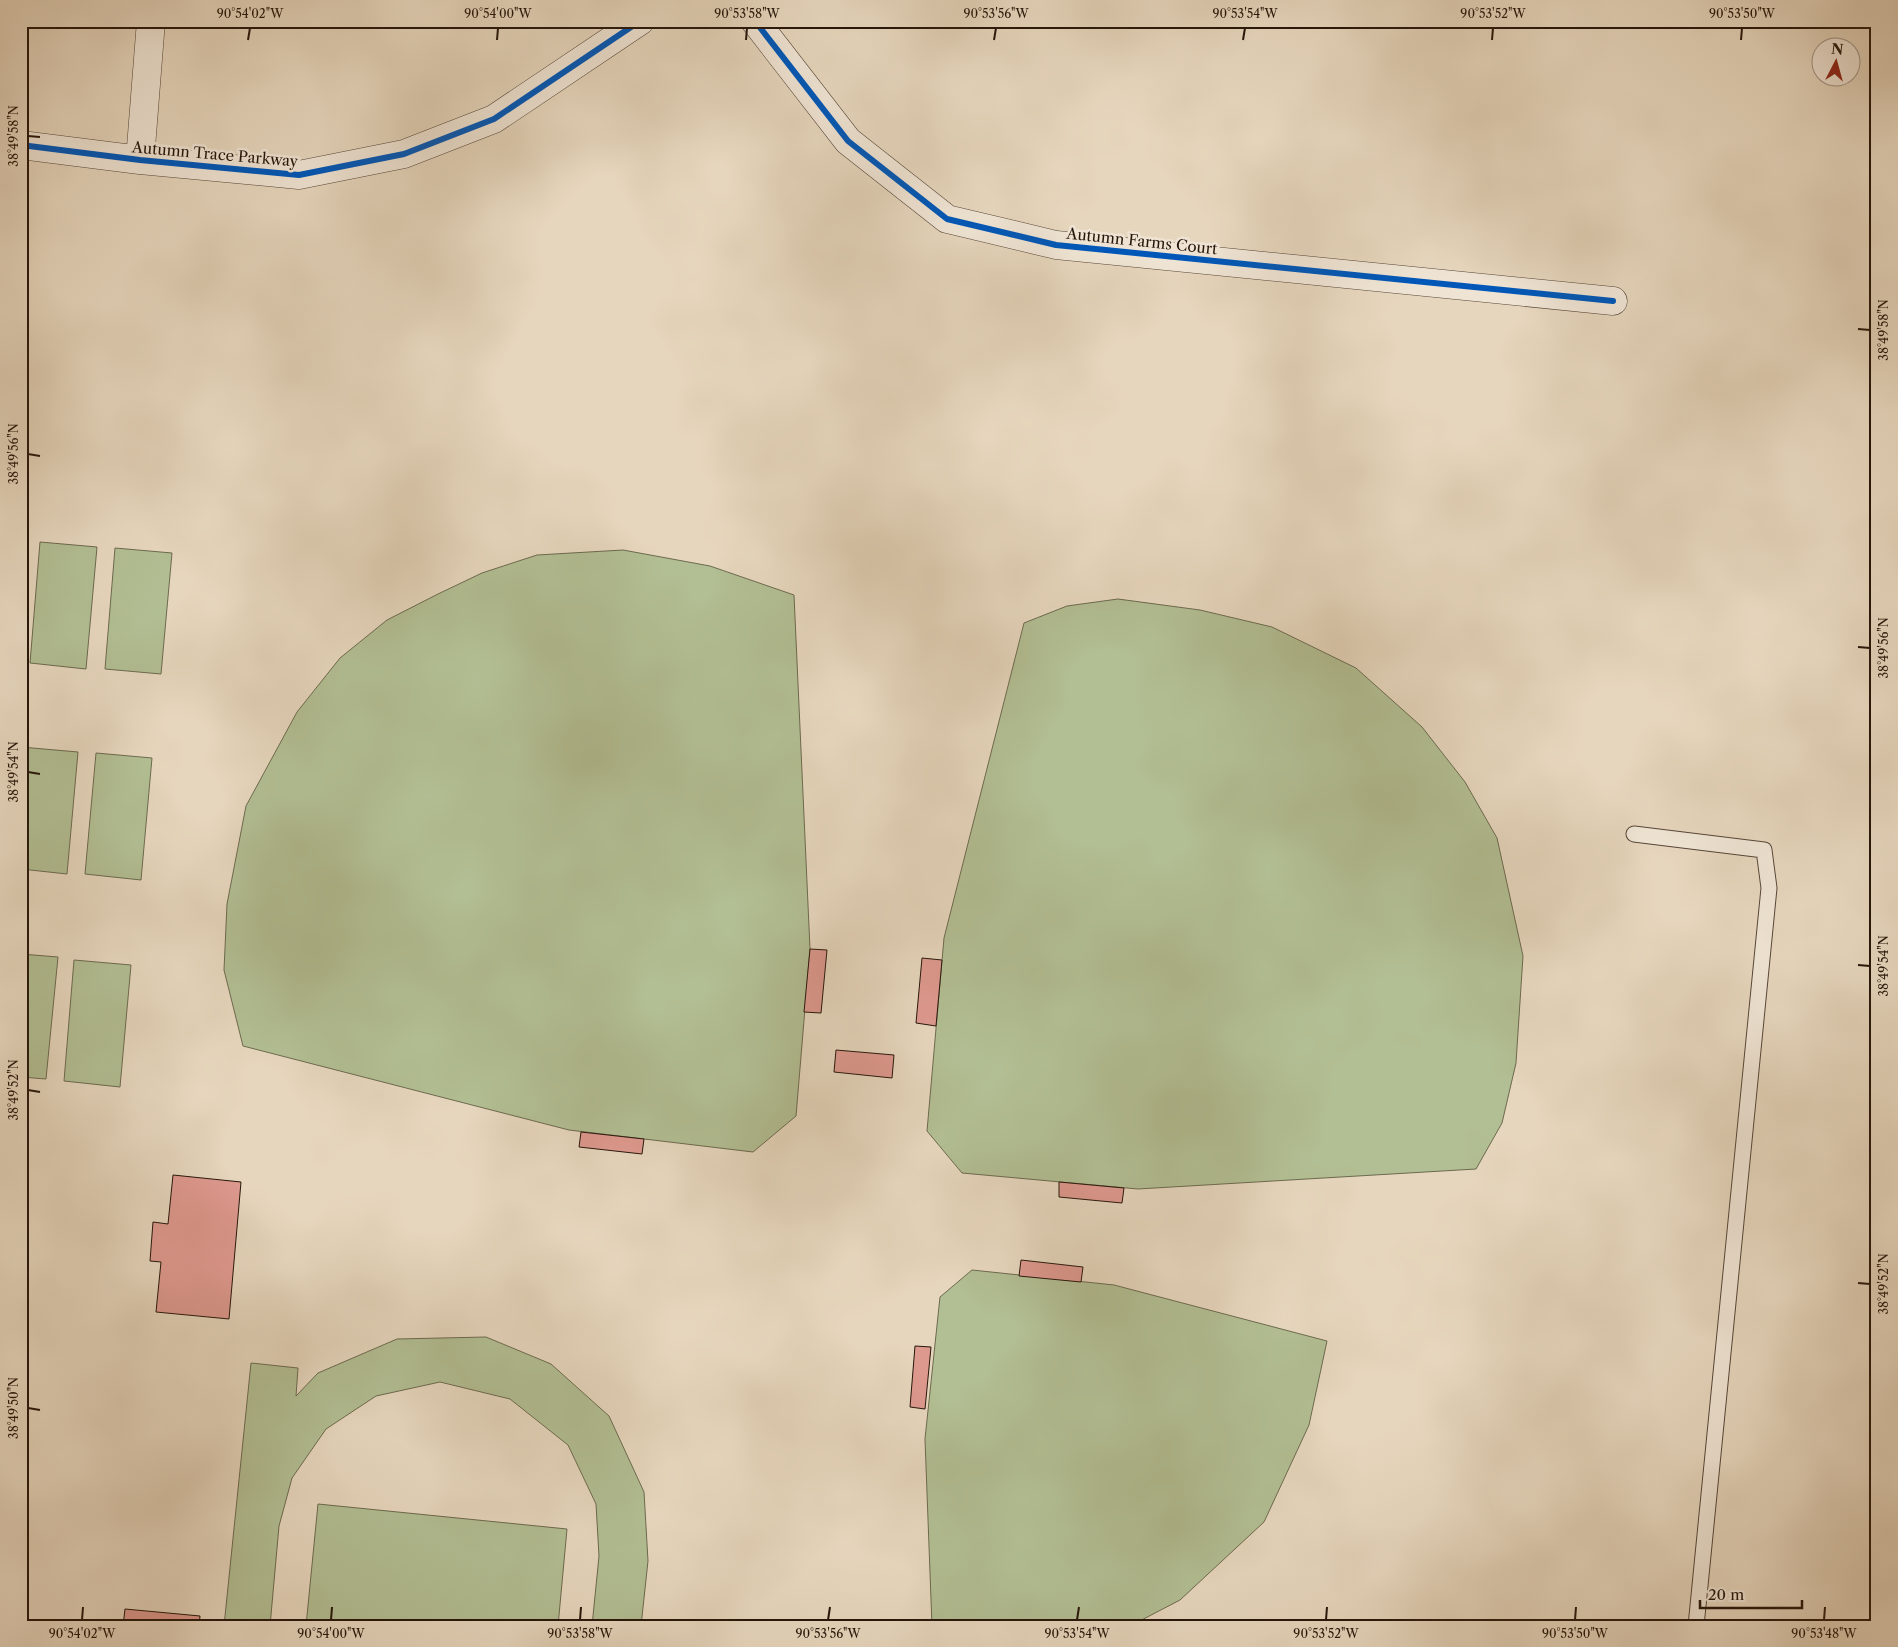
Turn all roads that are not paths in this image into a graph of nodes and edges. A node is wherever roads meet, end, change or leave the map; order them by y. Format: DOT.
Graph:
graph roads {
  1 [pos="151,21"];
  2 [pos="640,21"];
  3 [pos="755,21"];
  4 [pos="21,145"];
  5 [pos="140,160"];
  6 [pos="1613,301"];
  7 [pos="1634,834"];
  8 [pos="1696,1626"];
  1 -- 5 [label="street"];
  2 -- 5 [label="street, Autumn Trace Parkway"];
  3 -- 6 [label="street, Autumn Farms Court"];
  4 -- 5 [label="street, Autumn Trace Parkway"];
  7 -- 8 [label="lane"];
}
